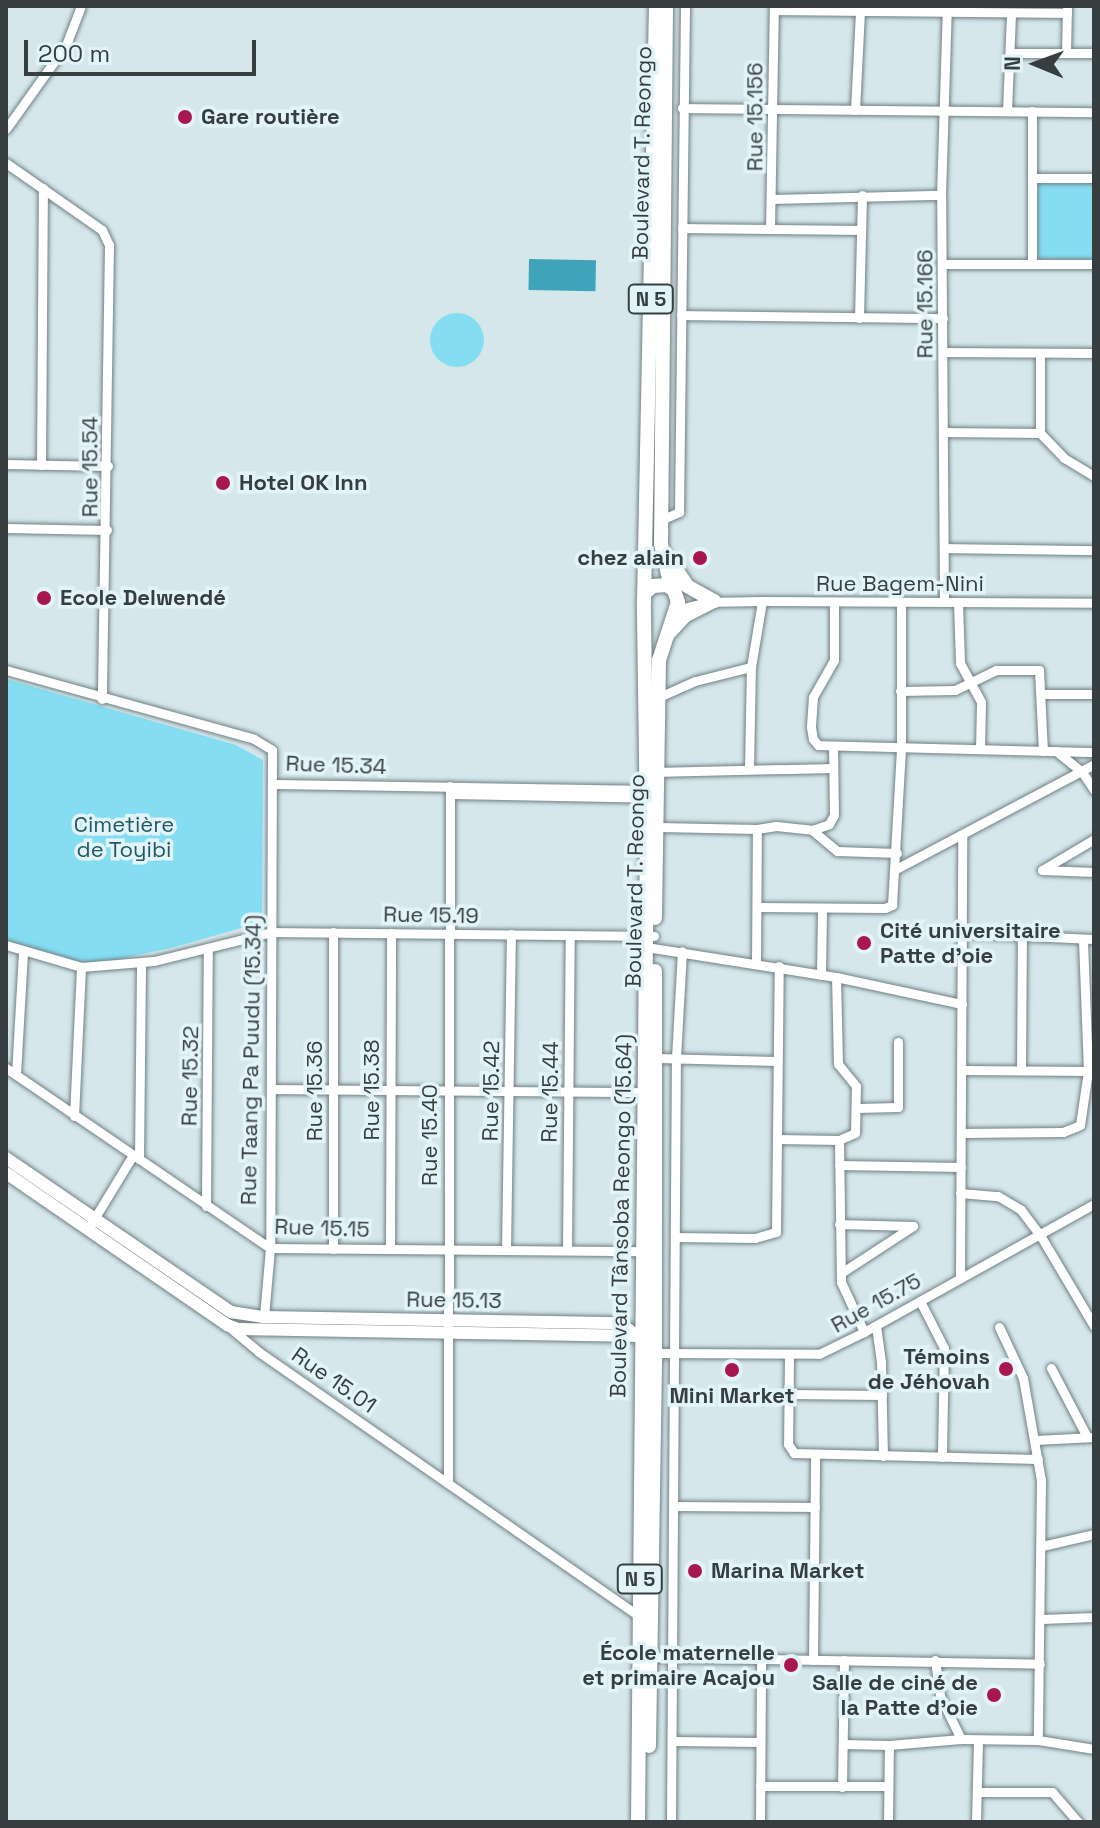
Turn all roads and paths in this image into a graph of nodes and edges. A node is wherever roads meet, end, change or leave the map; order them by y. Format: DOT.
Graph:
graph roads {
  1 [pos="81,6"];
  2 [pos="656,6"];
  3 [pos="666,6"];
  4 [pos="685,6"];
  5 [pos="774,8"];
  6 [pos="838,8"];
  7 [pos="947,9"];
  8 [pos="1067,10"];
  9 [pos="860,11"];
  10 [pos="1011,13"];
  11 [pos="1011,53"];
  12 [pos="1066,53"];
  13 [pos="1094,53"];
  14 [pos="682,108"];
  15 [pos="772,108"];
  16 [pos="855,110"];
  17 [pos="1007,110"];
  18 [pos="945,111"];
  19 [pos="1032,111"];
  20 [pos="1094,112"];
  21 [pos="6,129"];
  22 [pos="6,163"];
  23 [pos="1032,178"];
  24 [pos="1094,178"];
  25 [pos="43,188"];
  26 [pos="862,195"];
  27 [pos="941,195"];
  28 [pos="772,199"];
  29 [pos="682,228"];
  30 [pos="770,229"];
  31 [pos="860,230"];
  32 [pos="944,264"];
  33 [pos="1032,264"];
  34 [pos="1094,264"];
  35 [pos="681,315"];
  36 [pos="859,318"];
  37 [pos="943,318"];
  38 [pos="943,352"];
  39 [pos="1094,353"];
  40 [pos="1040,354"];
  41 [pos="944,432"];
  42 [pos="1040,433"];
  43 [pos="6,464"];
  44 [pos="41,465"];
  45 [pos="108,466"];
  46 [pos="1094,476"];
  47 [pos="661,526"];
  48 [pos="6,528"];
  49 [pos="107,530"];
  50 [pos="945,548"];
  51 [pos="1094,550"];
  52 [pos="674,590"];
  53 [pos="646,592"];
  54 [pos="762,601"];
  55 [pos="710,602"];
  56 [pos="834,602"];
  57 [pos="901,602"];
  58 [pos="944,602"];
  59 [pos="958,602"];
  60 [pos="1094,603"];
  61 [pos="646,610"];
  62 [pos="674,612"];
  63 [pos="663,640"];
  64 [pos="751,667"];
  65 [pos="6,670"];
  66 [pos="972,682"];
  67 [pos="900,691"];
  68 [pos="1042,694"];
  69 [pos="1094,694"];
  70 [pos="659,697"];
  71 [pos="102,699"];
  72 [pos="833,746"];
  73 [pos="901,748"];
  74 [pos="980,749"];
  75 [pos="1043,751"];
  76 [pos="1056,751"];
  77 [pos="1094,752"];
  78 [pos="1094,764"];
  79 [pos="833,768"];
  80 [pos="749,769"];
  81 [pos="652,772"];
  82 [pos="1082,772"];
  83 [pos="275,784"];
  84 [pos="450,790"];
  85 [pos="1094,790"];
  86 [pos="652,794"];
  87 [pos="659,827"];
  88 [pos="757,829"];
  89 [pos="812,830"];
  90 [pos="962,837"];
  91 [pos="1094,839"];
  92 [pos="897,853"];
  93 [pos="896,869"];
  94 [pos="1094,872"];
  95 [pos="757,907"];
  96 [pos="822,908"];
  97 [pos="272,932"];
  98 [pos="333,932"];
  99 [pos="391,933"];
  100 [pos="963,933"];
  101 [pos="449,934"];
  102 [pos="511,934"];
  103 [pos="570,935"];
  104 [pos="1022,936"];
  105 [pos="1094,939"];
  106 [pos="1083,941"];
  107 [pos="650,942"];
  108 [pos="6,945"];
  109 [pos="208,948"];
  110 [pos="23,951"];
  111 [pos="682,951"];
  112 [pos="756,962"];
  113 [pos="141,963"];
  114 [pos="779,966"];
  115 [pos="81,967"];
  116 [pos="821,975"];
  117 [pos="836,977"];
  118 [pos="962,1004"];
  119 [pos="898,1042"];
  120 [pos="657,1058"];
  121 [pos="676,1058"];
  122 [pos="776,1061"];
  123 [pos="6,1068"];
  124 [pos="962,1070"];
  125 [pos="1021,1070"];
  126 [pos="1091,1071"];
  127 [pos="16,1074"];
  128 [pos="272,1089"];
  129 [pos="334,1090"];
  130 [pos="509,1090"];
  131 [pos="390,1092"];
  132 [pos="448,1092"];
  133 [pos="568,1092"];
  134 [pos="645,1092"];
  135 [pos="857,1108"];
  136 [pos="74,1116"];
  137 [pos="961,1133"];
  138 [pos="777,1139"];
  139 [pos="839,1140"];
  140 [pos="136,1157"];
  141 [pos="6,1158"];
  142 [pos="839,1165"];
  143 [pos="961,1167"];
  144 [pos="6,1173"];
  145 [pos="960,1193"];
  146 [pos="1094,1204"];
  147 [pos="206,1206"];
  148 [pos="839,1224"];
  149 [pos="91,1225"];
  150 [pos="1040,1235"];
  151 [pos="675,1237"];
  152 [pos="270,1248"];
  153 [pos="390,1248"];
  154 [pos="333,1249"];
  155 [pos="448,1249"];
  156 [pos="506,1249"];
  157 [pos="567,1249"];
  158 [pos="643,1251"];
  159 [pos="841,1273"];
  160 [pos="960,1277"];
  161 [pos="920,1301"];
  162 [pos="264,1317"];
  163 [pos="227,1325"];
  164 [pos="876,1326"];
  165 [pos="1094,1326"];
  166 [pos="449,1327"];
  167 [pos="999,1327"];
  168 [pos="864,1332"];
  169 [pos="641,1336"];
  170 [pos="655,1353"];
  171 [pos="675,1355"];
  172 [pos="789,1355"];
  173 [pos="1051,1368"];
  174 [pos="788,1394"];
  175 [pos="882,1395"];
  176 [pos="1090,1437"];
  177 [pos="1035,1440"];
  178 [pos="815,1454"];
  179 [pos="883,1456"];
  180 [pos="942,1457"];
  181 [pos="1038,1459"];
  182 [pos="448,1483"];
  183 [pos="675,1506"];
  184 [pos="815,1507"];
  185 [pos="1094,1534"];
  186 [pos="1042,1546"];
  187 [pos="640,1617"];
  188 [pos="1094,1617"];
  189 [pos="1042,1619"];
  190 [pos="651,1657"];
  191 [pos="673,1658"];
  192 [pos="761,1660"];
  193 [pos="813,1660"];
  194 [pos="844,1660"];
  195 [pos="935,1660"];
  196 [pos="1040,1664"];
  197 [pos="961,1739"];
  198 [pos="1038,1740"];
  199 [pos="672,1741"];
  200 [pos="760,1742"];
  201 [pos="978,1742"];
  202 [pos="843,1744"];
  203 [pos="889,1745"];
  204 [pos="1094,1749"];
  205 [pos="760,1786"];
  206 [pos="888,1786"];
  207 [pos="842,1787"];
  208 [pos="977,1792"];
  209 [pos="638,1822"];
  210 [pos="648,1822"];
  211 [pos="671,1822"];
  212 [pos="760,1822"];
  213 [pos="888,1822"];
  214 [pos="976,1822"];
  215 [pos="1078,1822"];
  1 -- 21 [label="street"];
  2 -- 53 [label="highway, Boulevard Tânsoba Reongo (15.64) / N 5"];
  3 -- 47 [label="highway, Boulevard T. Reongo / N 5"];
  4 -- 14 [label="street"];
  5 -- 6 [label="street"];
  5 -- 15 [label="street, Rue 15.156"];
  6 -- 9 [label="street"];
  7 -- 9 [label="street"];
  7 -- 10 [label="street"];
  7 -- 18 [label="street, Rue 15.166"];
  8 -- 10 [label="street"];
  8 -- 12 [label="street"];
  9 -- 16 [label="street"];
  10 -- 11 [label="street"];
  11 -- 12 [label="street"];
  11 -- 17 [label="street"];
  12 -- 13 [label="street"];
  14 -- 15 [label="street"];
  14 -- 29 [label="street"];
  15 -- 16 [label="street"];
  15 -- 28 [label="street, Rue 15.156"];
  16 -- 18 [label="street"];
  17 -- 18 [label="street"];
  17 -- 19 [label="street"];
  18 -- 27 [label="street, Rue 15.166"];
  19 -- 20 [label="street"];
  19 -- 23 [label="street"];
  22 -- 25 [label="street"];
  23 -- 24 [label="street"];
  23 -- 33 [label="street"];
  25 -- 44 [label="street"];
  25 -- 45 [label="street, Rue 15.54"];
  26 -- 27 [label="street"];
  26 -- 28 [label="street"];
  26 -- 31 [label="street"];
  27 -- 32 [label="street, Rue 15.166"];
  28 -- 30 [label="street, Rue 15.156"];
  29 -- 30 [label="street"];
  29 -- 35 [label="street"];
  30 -- 31 [label="street"];
  31 -- 36 [label="street"];
  32 -- 33 [label="street"];
  32 -- 37 [label="street, Rue 15.166"];
  33 -- 34 [label="street"];
  35 -- 36 [label="street"];
  35 -- 47 [label="street"];
  36 -- 37 [label="street"];
  37 -- 38 [label="street, Rue 15.166"];
  38 -- 40 [label="street"];
  38 -- 41 [label="street, Rue 15.166"];
  39 -- 40 [label="street"];
  40 -- 42 [label="street"];
  41 -- 42 [label="street"];
  41 -- 50 [label="street, Rue 15.166"];
  42 -- 46 [label="street"];
  43 -- 44 [label="street"];
  44 -- 45 [label="street"];
  45 -- 49 [label="street, Rue 15.54"];
  47 -- 52 [label="highway, Boulevard T. Reongo / N 5"];
  47 -- 55 [label="highway"];
  48 -- 49 [label="street"];
  49 -- 71 [label="street, Rue 15.54"];
  50 -- 51 [label="street"];
  50 -- 58 [label="street, Rue 15.166"];
  52 -- 53 [label="highway"];
  52 -- 55 [label="street"];
  52 -- 62 [label="highway, N 5"];
  53 -- 61 [label="highway, Boulevard Tânsoba Reongo (15.64) / N 5"];
  54 -- 55 [label="street, Rue Bagem-Nini"];
  54 -- 56 [label="street, Rue Bagem-Nini"];
  54 -- 64 [label="street"];
  55 -- 62 [label="street"];
  55 -- 63 [label="highway"];
  56 -- 57 [label="street, Rue Bagem-Nini"];
  56 -- 72 [label="street"];
  57 -- 58 [label="street, Rue Bagem-Nini"];
  57 -- 67 [label="street"];
  58 -- 59 [label="street, Rue Bagem-Nini"];
  59 -- 60 [label="street, Rue Bagem-Nini"];
  59 -- 66 [label="street"];
  61 -- 62 [label="highway"];
  61 -- 81 [label="highway, Boulevard Tânsoba Reongo (15.64) / N 5"];
  62 -- 63 [label="highway, Boulevard T. Reongo / N 5"];
  63 -- 70 [label="highway, Boulevard T. Reongo / N 5"];
  64 -- 70 [label="street"];
  64 -- 80 [label="street"];
  65 -- 71 [label="street, Rue 15.34"];
  66 -- 67 [label="street"];
  66 -- 68 [label="street"];
  66 -- 74 [label="street"];
  67 -- 73 [label="street"];
  68 -- 69 [label="street"];
  68 -- 75 [label="street"];
  70 -- 81 [label="highway, Boulevard T. Reongo / N 5"];
  71 -- 83 [label="street, Rue 15.34"];
  72 -- 73 [label="street"];
  72 -- 79 [label="street"];
  73 -- 74 [label="street"];
  73 -- 92 [label="street"];
  74 -- 75 [label="street"];
  75 -- 76 [label="street"];
  76 -- 77 [label="street"];
  76 -- 82 [label="street"];
  78 -- 82 [label="street"];
  79 -- 80 [label="street"];
  79 -- 89 [label="street"];
  80 -- 81 [label="street"];
  81 -- 86 [label="highway, Boulevard Tânsoba Reongo (15.64) / N 5"];
  82 -- 85 [label="street"];
  82 -- 90 [label="street"];
  83 -- 84 [label="street, Rue 15.34"];
  83 -- 97 [label="street, Rue Taang Pa Puudu (15.34)"];
  84 -- 86 [label="street, Rue 15.34"];
  84 -- 101 [label="street, Rue 15.40"];
  86 -- 87 [label="highway, Boulevard T. Reongo / N 5"];
  86 -- 107 [label="highway, Boulevard Tânsoba Reongo (15.64) / N 5"];
  87 -- 88 [label="street"];
  87 -- 107 [label="highway, Boulevard T. Reongo / N 5"];
  88 -- 89 [label="street"];
  88 -- 95 [label="street"];
  89 -- 92 [label="street"];
  90 -- 93 [label="street"];
  90 -- 100 [label="street"];
  91 -- 94 [label="street"];
  92 -- 93 [label="street"];
  93 -- 96 [label="street"];
  95 -- 96 [label="street"];
  95 -- 112 [label="street"];
  96 -- 116 [label="street"];
  97 -- 98 [label="street, Rue 15.19"];
  97 -- 109 [label="street, Rue 15.19"];
  97 -- 128 [label="street, Rue Taang Pa Puudu (15.34)"];
  98 -- 99 [label="street, Rue 15.19"];
  98 -- 129 [label="street, Rue 15.36"];
  99 -- 101 [label="street, Rue 15.19"];
  99 -- 131 [label="street, Rue 15.38"];
  100 -- 104 [label="street"];
  100 -- 118 [label="street"];
  101 -- 102 [label="street, Rue 15.19"];
  101 -- 132 [label="street, Rue 15.40"];
  102 -- 103 [label="street, Rue 15.19"];
  102 -- 130 [label="street, Rue 15.42"];
  103 -- 107 [label="street, Rue 15.19"];
  103 -- 133 [label="street, Rue 15.44"];
  104 -- 106 [label="street"];
  104 -- 125 [label="street"];
  105 -- 106 [label="street"];
  106 -- 126 [label="street"];
  107 -- 111 [label="street, Rue 15.19"];
  107 -- 120 [label="highway, Boulevard T. Reongo / N 5"];
  107 -- 134 [label="highway, Boulevard Tânsoba Reongo (15.64) / N 5"];
  108 -- 110 [label="street, Rue 15.19"];
  109 -- 113 [label="street, Rue 15.19"];
  109 -- 147 [label="street, Rue 15.32"];
  110 -- 115 [label="street, Rue 15.19"];
  110 -- 127 [label="street"];
  111 -- 112 [label="street, Rue 15.19"];
  111 -- 121 [label="street"];
  112 -- 114 [label="street, Rue 15.19"];
  113 -- 115 [label="street, Rue 15.19"];
  113 -- 140 [label="street"];
  114 -- 116 [label="street, Rue 15.19"];
  114 -- 122 [label="street"];
  115 -- 136 [label="street"];
  116 -- 117 [label="street, Rue 15.19"];
  117 -- 118 [label="street, Rue 15.19"];
  117 -- 135 [label="street"];
  118 -- 124 [label="street"];
  119 -- 135 [label="street"];
  120 -- 121 [label="street"];
  120 -- 170 [label="highway, Boulevard T. Reongo / N 5"];
  121 -- 122 [label="street"];
  121 -- 151 [label="street"];
  122 -- 138 [label="street"];
  123 -- 127 [label="street, Rue 15.15"];
  124 -- 125 [label="street"];
  124 -- 137 [label="street"];
  125 -- 126 [label="street"];
  126 -- 137 [label="street"];
  127 -- 136 [label="street, Rue 15.15"];
  128 -- 129 [label="street"];
  128 -- 152 [label="street, Rue Taang Pa Puudu (15.34)"];
  129 -- 131 [label="street"];
  129 -- 154 [label="street, Rue 15.36"];
  130 -- 132 [label="street"];
  130 -- 133 [label="street"];
  130 -- 156 [label="street, Rue 15.42"];
  131 -- 132 [label="street"];
  131 -- 153 [label="street, Rue 15.38"];
  132 -- 155 [label="street, Rue 15.40"];
  133 -- 134 [label="street"];
  133 -- 157 [label="street, Rue 15.44"];
  134 -- 158 [label="highway, Boulevard Tânsoba Reongo (15.64) / N 5"];
  135 -- 139 [label="street"];
  136 -- 140 [label="street, Rue 15.15"];
  137 -- 143 [label="street"];
  138 -- 139 [label="street"];
  138 -- 151 [label="street"];
  139 -- 142 [label="street"];
  140 -- 147 [label="street, Rue 15.15"];
  140 -- 149 [label="street"];
  141 -- 149 [label="main road, Rue 15.01"];
  142 -- 143 [label="street"];
  142 -- 148 [label="street"];
  143 -- 145 [label="street"];
  144 -- 149 [label="main road, Rue 15.01"];
  145 -- 150 [label="street"];
  145 -- 160 [label="street"];
  146 -- 150 [label="street, Rue 15.75"];
  147 -- 152 [label="street, Rue 15.15"];
  148 -- 159 [label="street"];
  148 -- 159 [label="street"];
  149 -- 162 [label="main road, Rue 15.01"];
  149 -- 163 [label="main road, Rue 15.01"];
  150 -- 160 [label="street, Rue 15.75"];
  150 -- 165 [label="street"];
  151 -- 171 [label="street"];
  152 -- 154 [label="street, Rue 15.15"];
  152 -- 162 [label="street, Rue Taang Pa Puudu (15.34)"];
  153 -- 154 [label="street, Rue 15.15"];
  153 -- 155 [label="street, Rue 15.15"];
  155 -- 156 [label="street, Rue 15.15"];
  155 -- 166 [label="street, Rue 15.40"];
  156 -- 157 [label="street, Rue 15.15"];
  157 -- 158 [label="street, Rue 15.15"];
  158 -- 169 [label="highway, Boulevard Tânsoba Reongo (15.64) / N 5"];
  159 -- 168 [label="street"];
  160 -- 161 [label="street, Rue 15.75"];
  161 -- 164 [label="street, Rue 15.75"];
  161 -- 180 [label="street"];
  162 -- 166 [label="main road, Rue 15.13"];
  163 -- 166 [label="main road, Rue 15.13"];
  163 -- 182 [label="street, Rue 15.01"];
  164 -- 168 [label="street, Rue 15.75"];
  164 -- 175 [label="street"];
  166 -- 169 [label="main road, Rue 15.13"];
  166 -- 182 [label="street, Rue 15.40"];
  167 -- 177 [label="street"];
  168 -- 172 [label="street, Rue 15.75"];
  169 -- 170 [label="main road"];
  169 -- 187 [label="highway, Boulevard Tânsoba Reongo (15.64) / N 5"];
  170 -- 171 [label="street, Rue 15.75"];
  170 -- 190 [label="highway, Boulevard T. Reongo / N 5"];
  171 -- 172 [label="street, Rue 15.75"];
  171 -- 183 [label="street"];
  172 -- 174 [label="street"];
  173 -- 176 [label="street"];
  174 -- 175 [label="street"];
  174 -- 178 [label="street"];
  175 -- 179 [label="street"];
  176 -- 177 [label="street"];
  177 -- 181 [label="street"];
  178 -- 179 [label="street"];
  178 -- 184 [label="street"];
  179 -- 180 [label="street"];
  180 -- 181 [label="street"];
  181 -- 186 [label="street"];
  182 -- 187 [label="street, Rue 15.01"];
  183 -- 184 [label="street"];
  183 -- 191 [label="street"];
  184 -- 193 [label="street"];
  185 -- 186 [label="street"];
  186 -- 189 [label="street"];
  187 -- 209 [label="highway, Boulevard Tânsoba Reongo (15.64) / N 5"];
  188 -- 189 [label="street"];
  189 -- 196 [label="street"];
  190 -- 191 [label="street"];
  190 -- 210 [label="highway, Boulevard T. Reongo / N 5"];
  191 -- 192 [label="street"];
  191 -- 199 [label="street"];
  192 -- 193 [label="street"];
  192 -- 200 [label="street"];
  193 -- 194 [label="street"];
  194 -- 195 [label="street"];
  194 -- 202 [label="street"];
  195 -- 196 [label="street"];
  195 -- 197 [label="street"];
  196 -- 198 [label="street"];
  197 -- 201 [label="street"];
  197 -- 203 [label="street"];
  198 -- 201 [label="street"];
  198 -- 204 [label="street"];
  199 -- 200 [label="street"];
  199 -- 211 [label="street"];
  200 -- 205 [label="street"];
  201 -- 208 [label="street"];
  202 -- 203 [label="street"];
  202 -- 207 [label="street"];
  203 -- 206 [label="street"];
  205 -- 207 [label="street"];
  205 -- 212 [label="street"];
  206 -- 207 [label="street"];
  206 -- 213 [label="street"];
  208 -- 214 [label="street"];
  208 -- 215 [label="street"];
}
